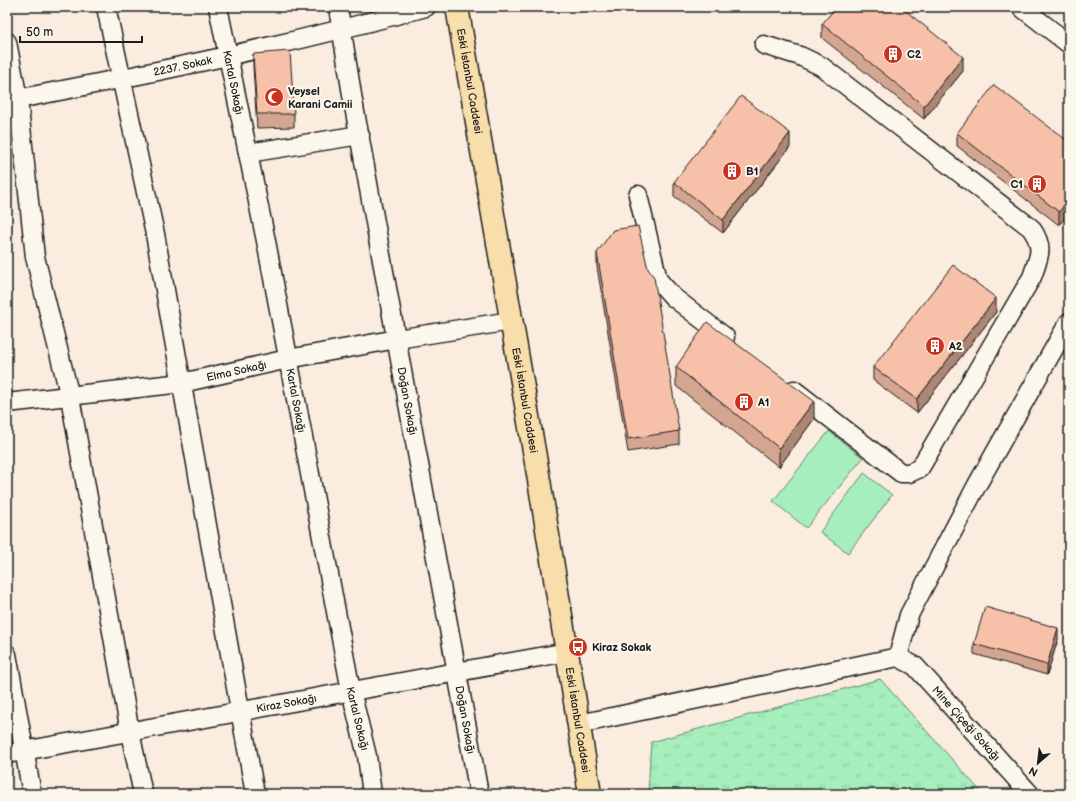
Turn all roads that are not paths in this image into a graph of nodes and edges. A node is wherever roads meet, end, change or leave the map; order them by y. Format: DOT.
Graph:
graph roads {
  1 [pos="106,7"];
  2 [pos="218,7"];
  3 [pos="338,7"];
  4 [pos="426,7"];
  5 [pos="457,7"];
  6 [pos="1021,7"];
  7 [pos="342,30"];
  8 [pos="7,42"];
  9 [pos="1069,44"];
  10 [pos="764,45"];
  11 [pos="228,56"];
  12 [pos="122,79"];
  13 [pos="12,100"];
  14 [pos="360,135"];
  15 [pos="248,153"];
  16 [pos="638,195"];
  17 [pos="511,321"];
  18 [pos="1069,322"];
  19 [pos="397,338"];
  20 [pos="741,349"];
  21 [pos="288,359"];
  22 [pos="778,378"];
  23 [pos="182,383"];
  24 [pos="70,397"];
  25 [pos="7,403"];
  26 [pos="567,652"];
  27 [pos="7,654"];
  28 [pos="898,657"];
  29 [pos="458,672"];
  30 [pos="351,691"];
  31 [pos="240,711"];
  32 [pos="578,724"];
  33 [pos="130,732"];
  34 [pos="25,751"];
  35 [pos="7,754"];
  36 [pos="32,794"];
  37 [pos="143,794"];
  38 [pos="255,794"];
  39 [pos="372,794"];
  40 [pos="479,794"];
  41 [pos="590,794"];
  42 [pos="1030,794"];
  1 -- 12 [label="street"];
  2 -- 11 [label="street, Kartal Sokağı"];
  3 -- 7 [label="street, Doğan Sokağı"];
  4 -- 7 [label="street, 2237. Sokak"];
  5 -- 17 [label="main road, Eski İstanbul Caddesi"];
  6 -- 9 [label="street"];
  7 -- 11 [label="street, 2237. Sokak"];
  7 -- 14 [label="street, Doğan Sokağı"];
  8 -- 13 [label="street"];
  10 -- 22 [label="street"];
  11 -- 12 [label="street, 2237. Sokak"];
  11 -- 15 [label="street, Kartal Sokağı"];
  12 -- 13 [label="street, 2237. Sokak"];
  12 -- 23 [label="street"];
  13 -- 24 [label="street"];
  14 -- 15 [label="street"];
  14 -- 19 [label="street, Doğan Sokağı"];
  15 -- 21 [label="street, Kartal Sokağı"];
  16 -- 20 [label="street"];
  17 -- 19 [label="street, Elma Sokağı"];
  17 -- 26 [label="main road, Eski İstanbul Caddesi"];
  18 -- 28 [label="street"];
  19 -- 21 [label="street, Elma Sokağı"];
  19 -- 29 [label="street, Doğan Sokağı"];
  21 -- 23 [label="street, Elma Sokağı"];
  21 -- 30 [label="street, Kartal Sokağı"];
  23 -- 24 [label="street, Elma Sokağı"];
  23 -- 31 [label="street"];
  24 -- 25 [label="street, Elma Sokağı"];
  24 -- 33 [label="street"];
  26 -- 29 [label="street, Kiraz Sokağı"];
  26 -- 32 [label="main road, Eski İstanbul Caddesi"];
  27 -- 34 [label="street"];
  28 -- 32 [label="street"];
  28 -- 42 [label="street, Mine Çiçeği Sokağı"];
  29 -- 30 [label="street, Kiraz Sokağı"];
  29 -- 40 [label="street, Doğan Sokağı"];
  30 -- 31 [label="street, Kiraz Sokağı"];
  30 -- 39 [label="street, Kartal Sokağı"];
  31 -- 33 [label="street, Kiraz Sokağı"];
  31 -- 38 [label="street"];
  32 -- 41 [label="main road, Eski İstanbul Caddesi"];
  33 -- 34 [label="street, Kiraz Sokağı"];
  33 -- 37 [label="street"];
  34 -- 35 [label="street, Kiraz Sokağı"];
  34 -- 36 [label="street"];
}
